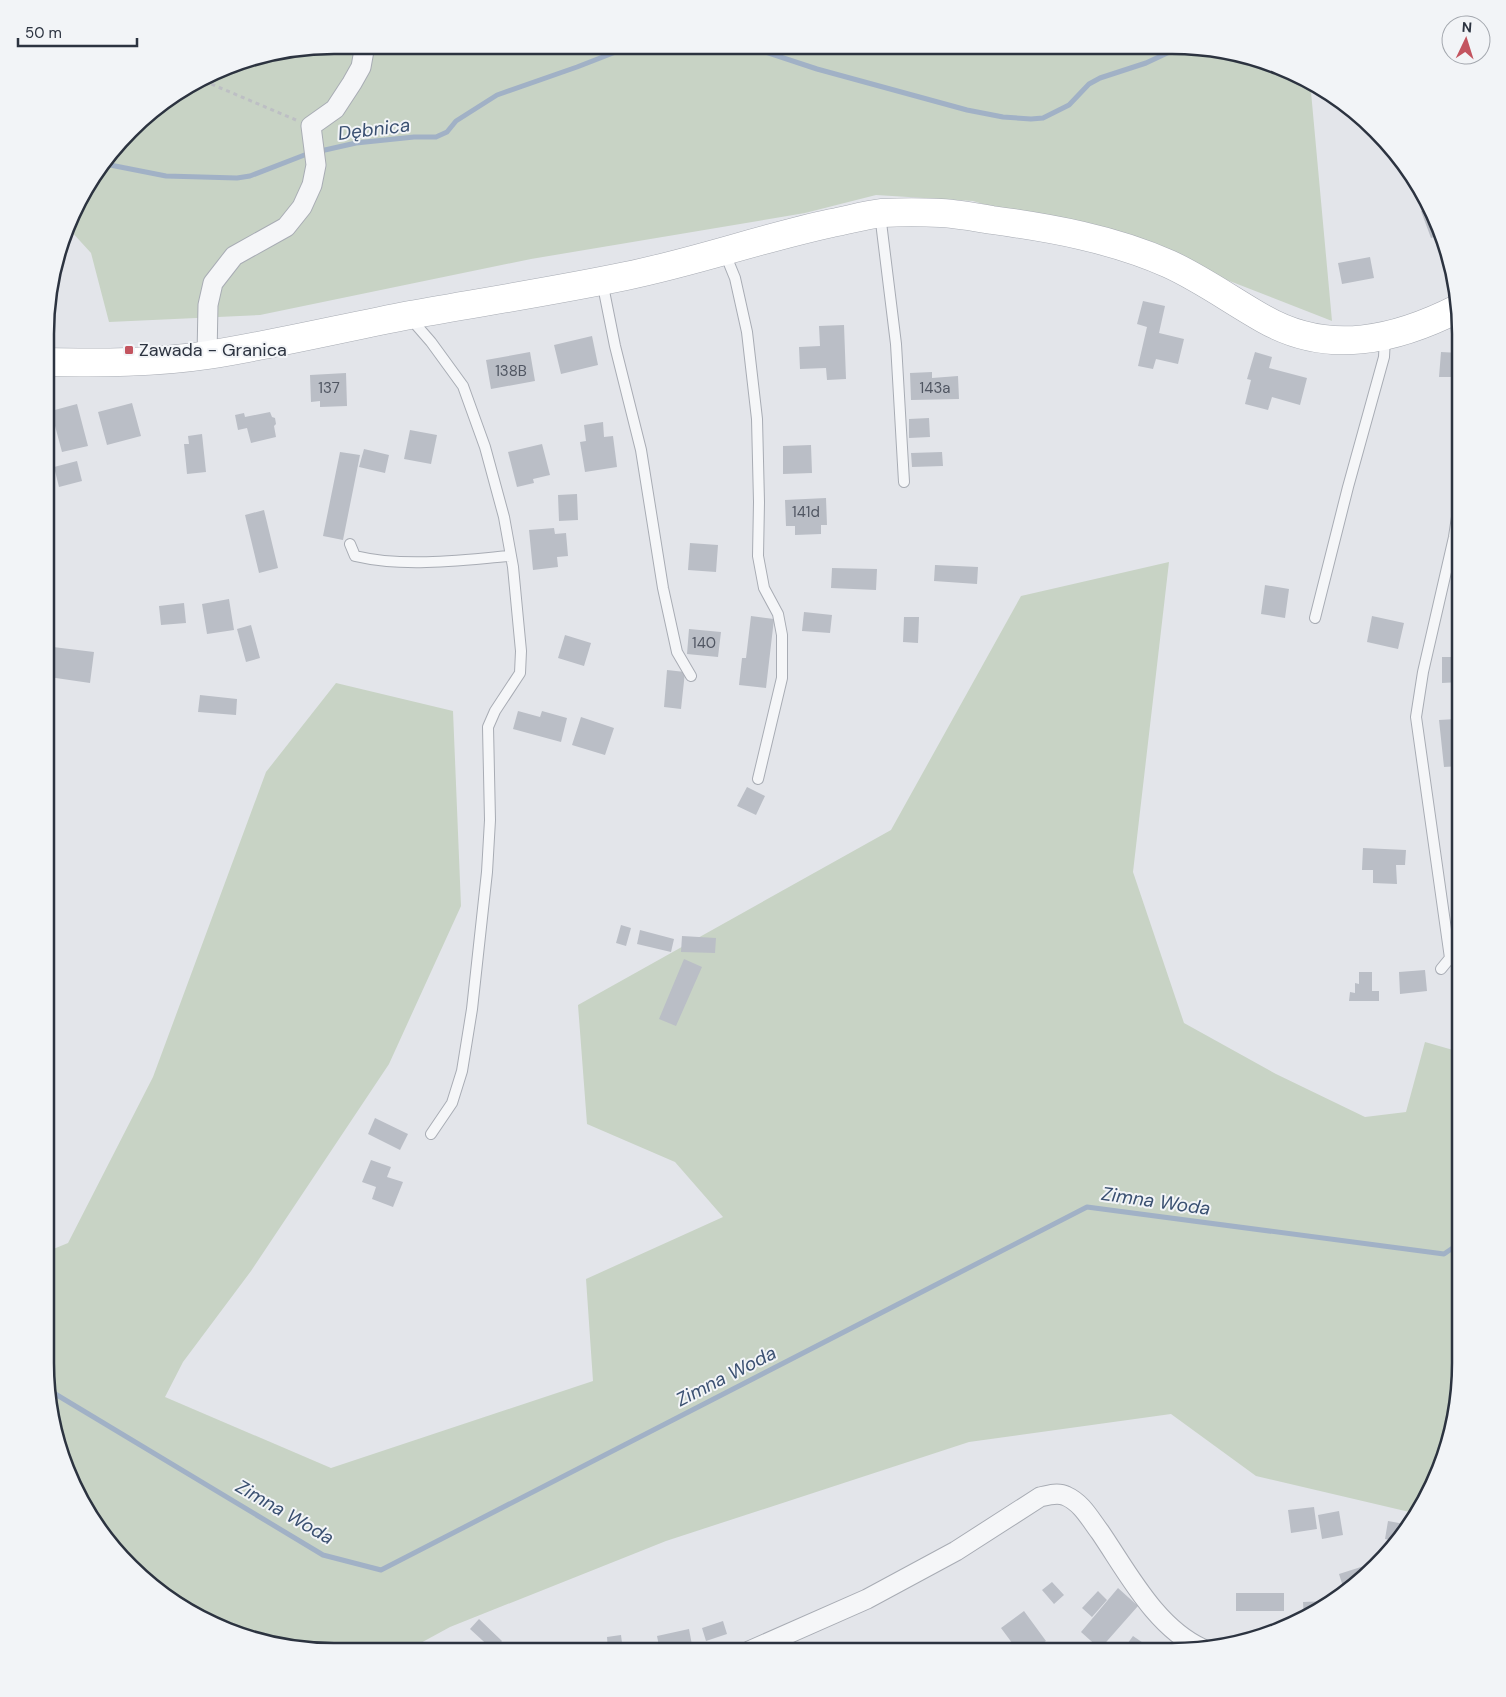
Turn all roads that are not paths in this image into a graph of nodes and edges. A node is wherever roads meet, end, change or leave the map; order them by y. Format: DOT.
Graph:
graph roads {
  1 [pos="363,54"];
  2 [pos="880,213"];
  3 [pos="724,250"];
  4 [pos="601,280"];
  5 [pos="1452,311"];
  6 [pos="408,316"];
  7 [pos="1385,337"];
  8 [pos="207,355"];
  9 [pos="54,362"];
  10 [pos="904,482"];
  11 [pos="350,544"];
  12 [pos="1452,546"];
  13 [pos="511,556"];
  14 [pos="1315,618"];
  15 [pos="691,676"];
  16 [pos="758,779"];
  17 [pos="1441,969"];
  18 [pos="431,1134"];
  19 [pos="767,1643"];
  20 [pos="1191,1643"];
  1 -- 8 [label="street"];
  2 -- 3 [label="street"];
  2 -- 7 [label="street"];
  2 -- 10 [label="lane"];
  3 -- 4 [label="street"];
  3 -- 16 [label="lane"];
  4 -- 6 [label="street"];
  4 -- 15 [label="lane"];
  5 -- 7 [label="street"];
  6 -- 8 [label="street"];
  6 -- 13 [label="lane"];
  7 -- 14 [label="lane"];
  8 -- 9 [label="street"];
  11 -- 13 [label="lane"];
  12 -- 17 [label="lane"];
  13 -- 18 [label="lane"];
  19 -- 20 [label="street"];
}
